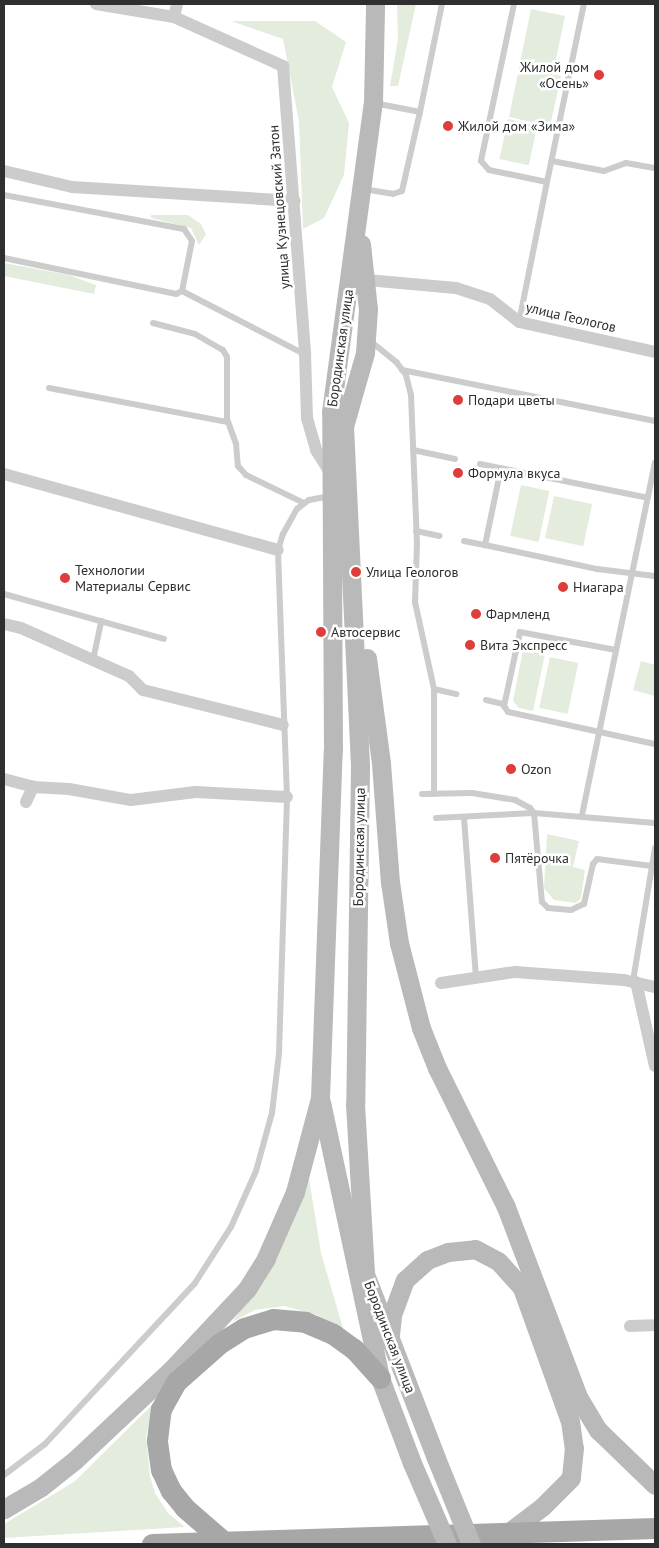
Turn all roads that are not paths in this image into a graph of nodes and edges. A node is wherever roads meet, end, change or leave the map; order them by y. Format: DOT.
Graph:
graph roads {
  1 [pos="96,4"];
  2 [pos="375,4"];
  3 [pos="442,4"];
  4 [pos="514,4"];
  5 [pos="584,4"];
  6 [pos="176,10"];
  7 [pos="373,103"];
  8 [pos="420,112"];
  9 [pos="552,161"];
  10 [pos="655,168"];
  11 [pos="4,171"];
  12 [pos="547,182"];
  13 [pos="361,188"];
  14 [pos="4,195"];
  15 [pos="295,201"];
  16 [pos="358,226"];
  17 [pos="4,258"];
  18 [pos="367,280"];
  19 [pos="182,291"];
  20 [pos="519,322"];
  21 [pos="152,324"];
  22 [pos="366,337"];
  23 [pos="655,352"];
  24 [pos="305,354"];
  25 [pos="402,370"];
  26 [pos="49,388"];
  27 [pos="655,421"];
  28 [pos="228,422"];
  29 [pos="413,450"];
  30 [pos="455,459"];
  31 [pos="655,462"];
  32 [pos="480,464"];
  33 [pos="501,468"];
  34 [pos="330,472"];
  35 [pos="4,474"];
  36 [pos="330,495"];
  37 [pos="648,498"];
  38 [pos="304,503"];
  39 [pos="416,531"];
  40 [pos="439,536"];
  41 [pos="464,541"];
  42 [pos="485,545"];
  43 [pos="352,549"];
  44 [pos="278,550"];
  45 [pos="632,573"];
  46 [pos="655,576"];
  47 [pos="4,594"];
  48 [pos="101,622"];
  49 [pos="4,624"];
  50 [pos="164,639"];
  51 [pos="616,650"];
  52 [pos="93,660"];
  53 [pos="434,690"];
  54 [pos="456,694"];
  55 [pos="486,700"];
  56 [pos="503,704"];
  57 [pos="283,725"];
  58 [pos="600,730"];
  59 [pos="655,744"];
  60 [pos="4,779"];
  61 [pos="33,787"];
  62 [pos="422,794"];
  63 [pos="434,794"];
  64 [pos="286,797"];
  65 [pos="26,802"];
  66 [pos="534,813"];
  67 [pos="582,815"];
  68 [pos="436,818"];
  69 [pos="464,818"];
  70 [pos="655,823"];
  71 [pos="655,848"];
  72 [pos="652,866"];
  73 [pos="476,979"];
  74 [pos="635,982"];
  75 [pos="441,984"];
  76 [pos="655,987"];
  77 [pos="655,1066"];
  78 [pos="320,1098"];
  79 [pos="655,1325"];
  80 [pos="630,1326"];
  81 [pos="389,1337"];
  82 [pos="380,1378"];
  83 [pos="4,1475"];
  84 [pos="655,1485"];
  85 [pos="4,1508"];
  86 [pos="655,1528"];
  87 [pos="509,1532"];
  88 [pos="224,1542"];
  89 [pos="152,1544"];
  90 [pos="447,1544"];
  91 [pos="471,1544"];
  1 -- 6 [label="street"];
  2 -- 7 [label="street, Бородинская улица"];
  3 -- 8 [label="lane"];
  4 -- 12 [label="lane"];
  5 -- 9 [label="lane"];
  6 -- 15 [label="street, улица Кузнецовский Затон"];
  7 -- 8 [label="lane"];
  7 -- 13 [label="street, Бородинская улица"];
  8 -- 13 [label="lane"];
  9 -- 10 [label="lane"];
  9 -- 12 [label="lane"];
  11 -- 15 [label="street"];
  12 -- 20 [label="lane"];
  13 -- 16 [label="street, Бородинская улица"];
  14 -- 19 [label="lane"];
  15 -- 24 [label="street, улица Кузнецовский Затон"];
  16 -- 18 [label="street, Бородинская улица"];
  16 -- 34 [label="street, Бородинская улица"];
  17 -- 19 [label="lane"];
  18 -- 20 [label="street, улица Геологов"];
  18 -- 22 [label="street, Бородинская улица"];
  19 -- 24 [label="lane"];
  20 -- 23 [label="street, улица Геологов"];
  21 -- 28 [label="lane"];
  22 -- 25 [label="lane"];
  22 -- 43 [label="street, Бородинская улица"];
  24 -- 34 [label="street, улица Кузнецовский Затон"];
  25 -- 27 [label="lane"];
  25 -- 29 [label="lane"];
  26 -- 28 [label="lane"];
  28 -- 38 [label="lane"];
  29 -- 30 [label="lane"];
  29 -- 39 [label="lane"];
  31 -- 37 [label="lane"];
  32 -- 33 [label="lane"];
  33 -- 37 [label="lane"];
  33 -- 42 [label="lane"];
  34 -- 36 [label="street, Бородинская улица"];
  35 -- 44 [label="street"];
  36 -- 38 [label="lane"];
  36 -- 78 [label="street, Бородинская улица"];
  37 -- 45 [label="lane"];
  38 -- 44 [label="lane"];
  39 -- 40 [label="lane"];
  39 -- 53 [label="lane"];
  41 -- 42 [label="lane"];
  42 -- 45 [label="lane"];
  43 -- 81 [label="street, Бородинская улица"];
  43 -- 84 [label="street"];
  44 -- 57 [label="lane"];
  45 -- 46 [label="lane"];
  45 -- 51 [label="lane"];
  47 -- 48 [label="lane"];
  48 -- 50 [label="lane"];
  48 -- 52 [label="lane"];
  49 -- 52 [label="street"];
  51 -- 56 [label="lane"];
  51 -- 58 [label="lane"];
  52 -- 57 [label="street"];
  53 -- 54 [label="lane"];
  53 -- 63 [label="lane"];
  55 -- 56 [label="lane"];
  56 -- 58 [label="lane"];
  57 -- 64 [label="lane"];
  58 -- 59 [label="lane"];
  58 -- 67 [label="lane"];
  60 -- 61 [label="street"];
  61 -- 64 [label="street"];
  61 -- 65 [label="street"];
  62 -- 63 [label="lane"];
  63 -- 66 [label="lane"];
  64 -- 83 [label="lane"];
  66 -- 67 [label="lane"];
  66 -- 69 [label="lane"];
  66 -- 72 [label="lane"];
  67 -- 70 [label="lane"];
  68 -- 69 [label="lane"];
  69 -- 73 [label="lane"];
  71 -- 72 [label="lane"];
  72 -- 74 [label="lane"];
  73 -- 74 [label="street"];
  73 -- 75 [label="street"];
  74 -- 76 [label="street"];
  74 -- 77 [label="street"];
  78 -- 82 [label="street"];
  78 -- 85 [label="street"];
  79 -- 80 [label="street"];
  81 -- 87 [label="street"];
  81 -- 91 [label="street, Бородинская улица, bridge"];
  82 -- 88 [label="main road"];
  82 -- 90 [label="street, bridge"];
  86 -- 87 [label="main road"];
  87 -- 88 [label="main road"];
  88 -- 89 [label="main road"];
}
